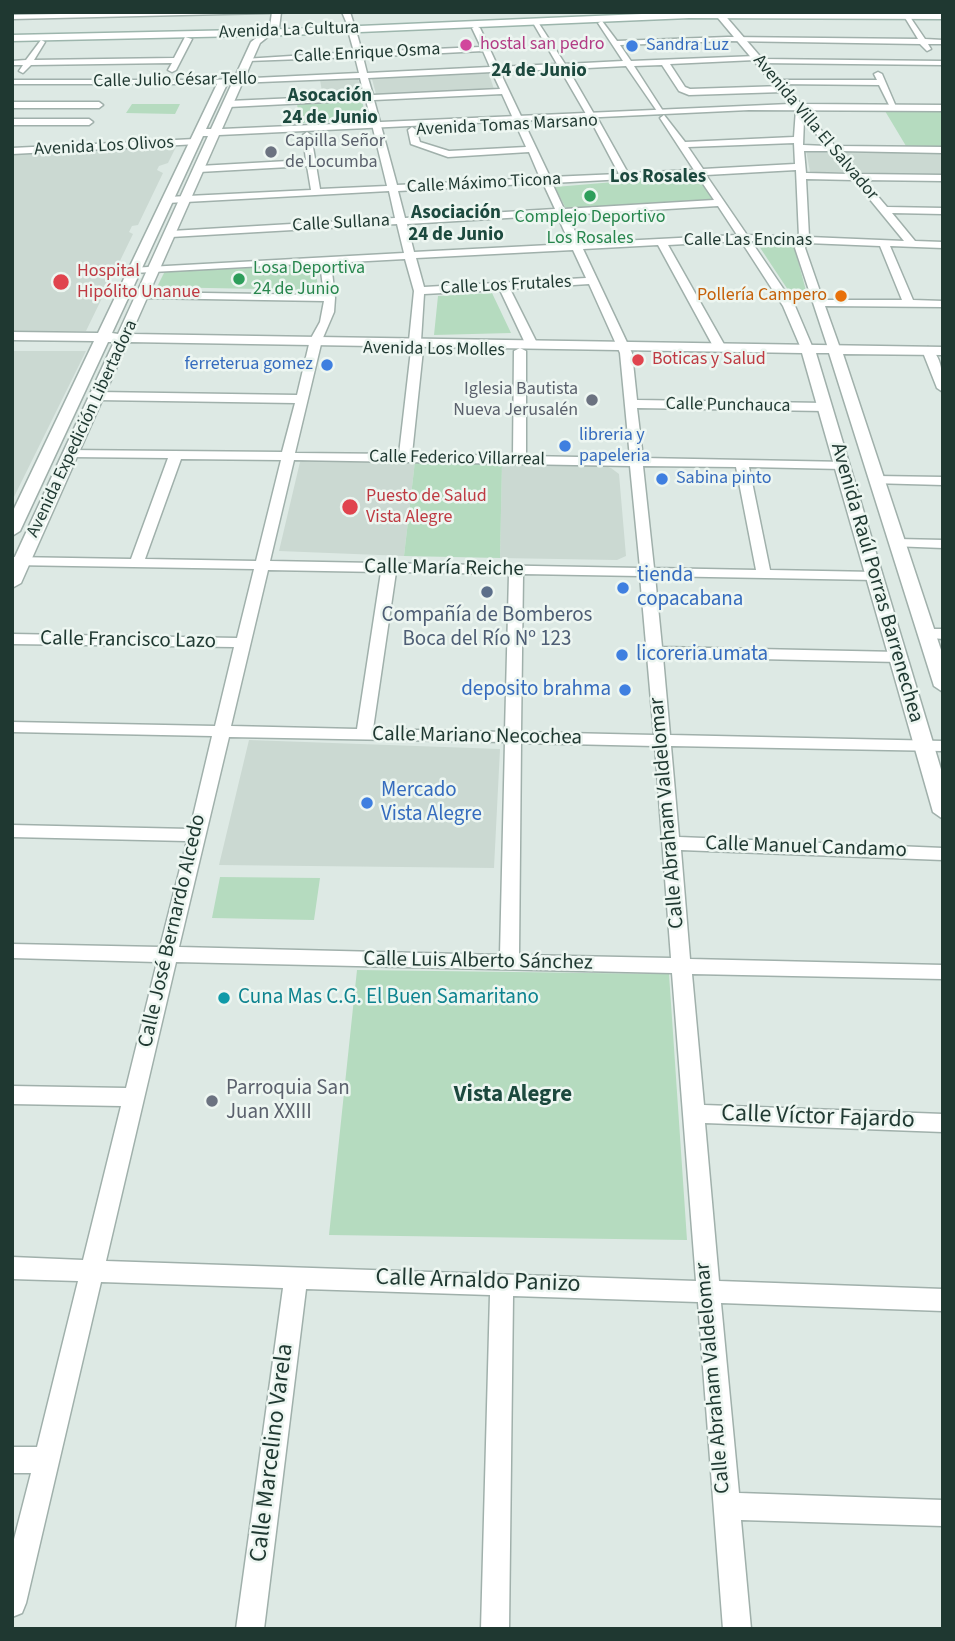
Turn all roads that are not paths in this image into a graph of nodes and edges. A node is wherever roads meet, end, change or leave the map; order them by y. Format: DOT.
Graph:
graph roads {
  1 [pos="20,12"];
  2 [pos="305,12"];
  3 [pos="346,12"];
  4 [pos="467,12"];
  5 [pos="199,13"];
  6 [pos="270,13"];
  7 [pos="87,14"];
  8 [pos="142,14"];
  9 [pos="720,15"];
  10 [pos="12,16"];
  11 [pos="943,16"];
  12 [pos="598,18"];
  13 [pos="909,18"];
  14 [pos="943,21"];
  15 [pos="538,24"];
  16 [pos="474,26"];
  17 [pos="353,32"];
  18 [pos="257,35"];
  19 [pos="138,36"];
  20 [pos="188,39"];
  21 [pos="740,39"];
  22 [pos="12,40"];
  23 [pos="41,41"];
  24 [pos="923,41"];
  25 [pos="943,42"];
  26 [pos="616,43"];
  27 [pos="485,49"];
  28 [pos="358,54"];
  29 [pos="248,59"];
  30 [pos="177,60"];
  31 [pos="758,60"];
  32 [pos="664,62"];
  33 [pos="872,62"];
  34 [pos="939,62"];
  35 [pos="12,63"];
  36 [pos="28,63"];
  37 [pos="629,64"];
  38 [pos="564,67"];
  39 [pos="495,70"];
  40 [pos="943,74"];
  41 [pos="364,76"];
  42 [pos="238,81"];
  43 [pos="165,82"];
  44 [pos="223,82"];
  45 [pos="882,83"];
  46 [pos="14,84"];
  47 [pos="780,85"];
  48 [pos="505,91"];
  49 [pos="370,98"];
  50 [pos="229,104"];
  51 [pos="12,105"];
  52 [pos="99,105"];
  53 [pos="798,107"];
  54 [pos="894,107"];
  55 [pos="943,108"];
  56 [pos="662,114"];
  57 [pos="593,118"];
  58 [pos="519,121"];
  59 [pos="12,122"];
  60 [pos="44,122"];
  61 [pos="89,122"];
  62 [pos="379,128"];
  63 [pos="412,130"];
  64 [pos="39,131"];
  65 [pos="307,135"];
  66 [pos="216,136"];
  67 [pos="197,137"];
  68 [pos="33,141"];
  69 [pos="799,144"];
  70 [pos="682,145"];
  71 [pos="532,149"];
  72 [pos="832,149"];
  73 [pos="943,150"];
  74 [pos="12,151"];
  75 [pos="27,151"];
  76 [pos="311,163"];
  77 [pos="199,169"];
  78 [pos="800,171"];
  79 [pos="699,172"];
  80 [pos="625,176"];
  81 [pos="856,177"];
  82 [pos="943,178"];
  83 [pos="546,180"];
  84 [pos="394,189"];
  85 [pos="316,193"];
  86 [pos="167,200"];
  87 [pos="186,200"];
  88 [pos="720,203"];
  89 [pos="884,210"];
  90 [pos="943,211"];
  91 [pos="561,212"];
  92 [pos="402,221"];
  93 [pos="171,234"];
  94 [pos="742,238"];
  95 [pos="802,240"];
  96 [pos="661,241"];
  97 [pos="884,244"];
  98 [pos="912,244"];
  99 [pos="943,245"];
  100 [pos="576,246"];
  101 [pos="410,255"];
  102 [pos="325,261"];
  103 [pos="134,270"];
  104 [pos="155,270"];
  105 [pos="593,281"];
  106 [pos="504,287"];
  107 [pos="419,291"];
  108 [pos="144,295"];
  109 [pos="330,298"];
  110 [pos="818,303"];
  111 [pos="909,304"];
  112 [pos="943,304"];
  113 [pos="12,336"];
  114 [pos="101,341"];
  115 [pos="123,341"];
  116 [pos="315,344"];
  117 [pos="12,345"];
  118 [pos="416,346"];
  119 [pos="719,346"];
  120 [pos="525,347"];
  121 [pos="624,349"];
  122 [pos="806,350"];
  123 [pos="835,350"];
  124 [pos="928,351"];
  125 [pos="943,351"];
  126 [pos="943,388"];
  127 [pos="98,397"];
  128 [pos="301,399"];
  129 [pos="631,404"];
  130 [pos="825,407"];
  131 [pos="71,453"];
  132 [pos="176,454"];
  133 [pos="288,456"];
  134 [pos="405,458"];
  135 [pos="519,460"];
  136 [pos="636,461"];
  137 [pos="742,463"];
  138 [pos="842,465"];
  139 [pos="876,480"];
  140 [pos="943,481"];
  141 [pos="12,531"];
  142 [pos="897,542"];
  143 [pos="943,544"];
  144 [pos="17,561"];
  145 [pos="136,564"];
  146 [pos="261,566"];
  147 [pos="389,568"];
  148 [pos="516,570"];
  149 [pos="647,572"];
  150 [pos="764,574"];
  151 [pos="875,576"];
  152 [pos="12,583"];
  153 [pos="934,634"];
  154 [pos="12,639"];
  155 [pos="243,643"];
  156 [pos="654,652"];
  157 [pos="899,657"];
  158 [pos="943,686"];
  159 [pos="12,727"];
  160 [pos="220,732"];
  161 [pos="365,735"];
  162 [pos="512,737"];
  163 [pos="661,740"];
  164 [pos="923,746"];
  165 [pos="943,746"];
  166 [pos="943,813"];
  167 [pos="12,831"];
  168 [pos="196,835"];
  169 [pos="669,842"];
  170 [pos="943,854"];
  171 [pos="12,951"];
  172 [pos="168,955"];
  173 [pos="509,962"];
  174 [pos="681,966"];
  175 [pos="943,972"];
  176 [pos="12,1095"];
  177 [pos="133,1097"];
  178 [pos="694,1114"];
  179 [pos="943,1123"];
  180 [pos="12,1268"];
  181 [pos="92,1270"];
  182 [pos="296,1277"];
  183 [pos="502,1283"];
  184 [pos="706,1290"];
  185 [pos="943,1300"];
  186 [pos="12,1460"];
  187 [pos="46,1460"];
  188 [pos="725,1506"];
  189 [pos="943,1513"];
  190 [pos="12,1603"];
  191 [pos="250,1629"];
  192 [pos="495,1629"];
  193 [pos="737,1629"];
  1 -- 10 [label="street"];
  2 -- 6 [label="street"];
  3 -- 17 [label="street"];
  4 -- 16 [label="street, Calle Abraham Valdelomar"];
  5 -- 6 [label="street"];
  5 -- 8 [label="street"];
  6 -- 18 [label="street, Avenida Expedición Libertadora"];
  7 -- 8 [label="street"];
  7 -- 10 [label="street"];
  8 -- 19 [label="street"];
  9 -- 12 [label="street, Avenida La Cultura"];
  9 -- 13 [label="street, Avenida La Cultura"];
  9 -- 21 [label="street, Avenida Villa El Salvador"];
  11 -- 13 [label="street, Avenida La Cultura"];
  12 -- 15 [label="street, Avenida La Cultura"];
  12 -- 26 [label="street"];
  13 -- 14 [label="street, Avenida La Cultura"];
  13 -- 24 [label="street"];
  15 -- 16 [label="street, Avenida La Cultura"];
  15 -- 38 [label="street"];
  16 -- 17 [label="street, Avenida La Cultura"];
  16 -- 27 [label="street, Calle Abraham Valdelomar"];
  17 -- 18 [label="street, Avenida La Cultura"];
  17 -- 28 [label="street"];
  18 -- 19 [label="street, Avenida La Cultura"];
  18 -- 20 [label="street, Avenida La Cultura"];
  18 -- 29 [label="street, Avenida Expedición Libertadora"];
  18 -- 44 [label="street, Avenida Expedición Libertadora"];
  19 -- 22 [label="street, Avenida La Cultura"];
  20 -- 23 [label="street, Avenida La Cultura"];
  20 -- 30 [label="street"];
  21 -- 24 [label="street"];
  21 -- 26 [label="street"];
  21 -- 31 [label="street, Avenida Villa El Salvador"];
  22 -- 23 [label="street, Avenida La Cultura"];
  23 -- 36 [label="street"];
  24 -- 25 [label="street"];
  24 -- 34 [label="street"];
  26 -- 37 [label="street"];
  27 -- 28 [label="street, Calle Enrique Osma"];
  27 -- 39 [label="street, Calle Abraham Valdelomar"];
  28 -- 29 [label="street, Calle Enrique Osma"];
  28 -- 41 [label="street"];
  29 -- 42 [label="street, Avenida Expedición Libertadora"];
  30 -- 36 [label="street"];
  30 -- 43 [label="street"];
  31 -- 32 [label="street, Calle Julio César Tello"];
  31 -- 33 [label="street, Calle Julio César Tello"];
  31 -- 47 [label="street, Avenida Villa El Salvador"];
  32 -- 37 [label="street, Calle Julio César Tello"];
  32 -- 47 [label="street"];
  33 -- 34 [label="street, Calle Julio César Tello"];
  33 -- 45 [label="street"];
  34 -- 40 [label="street"];
  35 -- 36 [label="street"];
  36 -- 46 [label="street"];
  37 -- 38 [label="street, Calle Julio César Tello"];
  37 -- 56 [label="street"];
  38 -- 39 [label="street, Calle Julio César Tello"];
  38 -- 57 [label="street"];
  39 -- 41 [label="street, Calle Julio César Tello"];
  39 -- 48 [label="street, Calle Abraham Valdelomar"];
  41 -- 42 [label="street, Calle Julio César Tello"];
  41 -- 49 [label="street"];
  42 -- 44 [label="street, Calle Julio César Tello"];
  42 -- 50 [label="street, Avenida Expedición Libertadora"];
  43 -- 44 [label="street, Calle Julio César Tello"];
  43 -- 46 [label="street, Calle Julio César Tello"];
  44 -- 67 [label="street, Avenida Expedición Libertadora"];
  45 -- 47 [label="street"];
  45 -- 54 [label="street"];
  47 -- 53 [label="street, Avenida Villa El Salvador"];
  48 -- 49 [label="street"];
  48 -- 58 [label="street, Calle Abraham Valdelomar"];
  49 -- 50 [label="street"];
  49 -- 62 [label="street"];
  50 -- 66 [label="street, Avenida Expedición Libertadora"];
  51 -- 52 [label="street"];
  53 -- 54 [label="street, Avenida Tomas Marsano"];
  53 -- 56 [label="street, Avenida Tomas Marsano"];
  53 -- 69 [label="street"];
  53 -- 72 [label="street, Avenida Villa El Salvador"];
  54 -- 55 [label="street, Avenida Tomas Marsano"];
  56 -- 57 [label="street, Avenida Tomas Marsano"];
  56 -- 70 [label="street"];
  57 -- 58 [label="street, Avenida Tomas Marsano"];
  57 -- 80 [label="street"];
  58 -- 62 [label="street, Avenida Tomas Marsano"];
  58 -- 63 [label="street, Avenida Tomas Marsano"];
  58 -- 71 [label="street, Calle Abraham Valdelomar"];
  59 -- 60 [label="street"];
  60 -- 61 [label="street"];
  60 -- 64 [label="street"];
  62 -- 63 [label="street, Avenida Tomas Marsano"];
  62 -- 65 [label="street, Avenida Tomas Marsano"];
  62 -- 66 [label="street, Avenida Tomas Marsano"];
  62 -- 84 [label="street"];
  63 -- 71 [label="street"];
  65 -- 66 [label="street, Avenida Tomas Marsano"];
  65 -- 76 [label="street"];
  66 -- 67 [label="street, Avenida Tomas Marsano"];
  66 -- 77 [label="street, Avenida Expedición Libertadora"];
  67 -- 75 [label="street, Avenida Los Olivos"];
  67 -- 86 [label="street, Avenida Expedición Libertadora"];
  68 -- 75 [label="street"];
  69 -- 70 [label="street"];
  69 -- 72 [label="street"];
  69 -- 78 [label="street"];
  70 -- 79 [label="street"];
  71 -- 83 [label="street, Calle Abraham Valdelomar"];
  72 -- 73 [label="street"];
  72 -- 81 [label="street, Avenida Villa El Salvador"];
  74 -- 75 [label="street, Avenida Los Olivos"];
  76 -- 77 [label="street"];
  76 -- 85 [label="street"];
  77 -- 87 [label="street, Avenida Expedición Libertadora"];
  78 -- 79 [label="street, Calle Máximo Ticona"];
  78 -- 81 [label="street, Calle Máximo Ticona"];
  78 -- 95 [label="street"];
  79 -- 80 [label="street, Calle Máximo Ticona"];
  79 -- 88 [label="street"];
  80 -- 83 [label="street, Calle Máximo Ticona"];
  81 -- 82 [label="street, Calle Máximo Ticona"];
  81 -- 89 [label="street, Avenida Villa El Salvador"];
  83 -- 84 [label="street, Calle Máximo Ticona"];
  83 -- 91 [label="street, Calle Abraham Valdelomar"];
  84 -- 85 [label="street, Calle Máximo Ticona"];
  84 -- 92 [label="street"];
  85 -- 87 [label="street, Calle Máximo Ticona"];
  86 -- 87 [label="street, Calle Máximo Ticona"];
  86 -- 103 [label="street, Avenida Expedición Libertadora"];
  87 -- 93 [label="street, Avenida Expedición Libertadora"];
  88 -- 91 [label="street, Calle Sullana"];
  88 -- 94 [label="street"];
  89 -- 90 [label="street"];
  89 -- 98 [label="street, Avenida Villa El Salvador"];
  91 -- 92 [label="street, Calle Sullana"];
  91 -- 100 [label="street, Calle Abraham Valdelomar"];
  92 -- 93 [label="street, Calle Sullana"];
  92 -- 101 [label="street"];
  93 -- 104 [label="street, Avenida Expedición Libertadora"];
  94 -- 95 [label="street, Calle Las Encinas"];
  94 -- 96 [label="street, Calle Las Encinas"];
  94 -- 122 [label="street"];
  95 -- 97 [label="street, Calle Las Encinas"];
  95 -- 110 [label="street"];
  96 -- 100 [label="street, Calle Las Encinas"];
  96 -- 119 [label="street"];
  97 -- 98 [label="street, Calle Las Encinas"];
  97 -- 111 [label="street"];
  98 -- 99 [label="street, Calle Las Encinas"];
  100 -- 101 [label="street, Calle Las Encinas"];
  100 -- 105 [label="street, Calle Abraham Valdelomar"];
  101 -- 102 [label="street, Calle Las Encinas"];
  101 -- 107 [label="street"];
  102 -- 104 [label="street, Calle Las Encinas"];
  102 -- 109 [label="street, Calle José Bernardo Alcedo"];
  103 -- 104 [label="street, Calle Las Encinas"];
  103 -- 114 [label="street, Avenida Expedición Libertadora"];
  104 -- 108 [label="street, Avenida Expedición Libertadora"];
  105 -- 106 [label="street, Calle Los Frutales"];
  105 -- 121 [label="street, Calle Abraham Valdelomar"];
  106 -- 107 [label="street, Calle Los Frutales"];
  106 -- 120 [label="street"];
  107 -- 118 [label="street"];
  108 -- 109 [label="street"];
  108 -- 115 [label="street, Avenida Expedición Libertadora"];
  109 -- 116 [label="street, Calle José Bernardo Alcedo"];
  110 -- 111 [label="street"];
  110 -- 123 [label="street"];
  111 -- 112 [label="street"];
  113 -- 114 [label="street, Avenida Los Molles"];
  114 -- 115 [label="street, Avenida Los Molles"];
  114 -- 117 [label="street, Avenida Los Molles"];
  114 -- 141 [label="street, Avenida Expedición Libertadora"];
  115 -- 116 [label="street, Avenida Los Molles"];
  115 -- 127 [label="street, Avenida Expedición Libertadora"];
  116 -- 118 [label="street, Avenida Los Molles"];
  116 -- 128 [label="street, Calle José Bernardo Alcedo"];
  118 -- 120 [label="street, Avenida Los Molles"];
  118 -- 134 [label="street"];
  119 -- 121 [label="street, Avenida Los Molles"];
  119 -- 122 [label="street, Avenida Los Molles"];
  120 -- 121 [label="street, Avenida Los Molles"];
  120 -- 135 [label="street"];
  121 -- 122 [label="street, Avenida Los Molles"];
  121 -- 129 [label="street, Calle Abraham Valdelomar"];
  122 -- 123 [label="street, Avenida Los Molles"];
  122 -- 130 [label="street, Avenida Raúl Porras Barrenechea"];
  123 -- 124 [label="street, Avenida Los Molles"];
  123 -- 139 [label="street, Avenida Raúl Porras Barrenechea"];
  124 -- 125 [label="street, Avenida Los Molles"];
  124 -- 126 [label="street"];
  127 -- 128 [label="street"];
  127 -- 131 [label="street, Avenida Expedición Libertadora"];
  128 -- 133 [label="street, Calle José Bernardo Alcedo"];
  129 -- 130 [label="street, Calle Punchauca"];
  129 -- 136 [label="street, Calle Abraham Valdelomar"];
  130 -- 138 [label="street, Avenida Raúl Porras Barrenechea"];
  131 -- 132 [label="street, Calle Federico Villarreal"];
  131 -- 144 [label="street, Avenida Expedición Libertadora"];
  132 -- 133 [label="street, Calle Federico Villarreal"];
  132 -- 145 [label="street"];
  133 -- 134 [label="street, Calle Federico Villarreal"];
  133 -- 146 [label="street, Calle José Bernardo Alcedo"];
  134 -- 135 [label="street, Calle Federico Villarreal"];
  135 -- 136 [label="street, Calle Federico Villarreal"];
  136 -- 137 [label="street, Calle Federico Villarreal"];
  136 -- 149 [label="street, Calle Abraham Valdelomar"];
  137 -- 138 [label="street, Calle Federico Villarreal"];
  137 -- 150 [label="street"];
  138 -- 151 [label="street, Avenida Raúl Porras Barrenechea"];
  139 -- 140 [label="street"];
  139 -- 142 [label="street, Avenida Raúl Porras Barrenechea"];
  142 -- 143 [label="street"];
  142 -- 153 [label="street, Avenida Raúl Porras Barrenechea"];
  144 -- 145 [label="street, Calle María Reiche"];
  144 -- 152 [label="street, Avenida Expedición Libertadora"];
  145 -- 146 [label="street, Calle María Reiche"];
  146 -- 147 [label="street, Calle María Reiche"];
  146 -- 155 [label="street, Calle José Bernardo Alcedo"];
  147 -- 148 [label="street, Calle María Reiche"];
  147 -- 161 [label="street"];
  148 -- 149 [label="street, Calle María Reiche"];
  148 -- 162 [label="street"];
  149 -- 150 [label="street, Calle María Reiche"];
  149 -- 156 [label="street, Calle Abraham Valdelomar"];
  150 -- 151 [label="street, Calle María Reiche"];
  151 -- 157 [label="street, Avenida Raúl Porras Barrenechea"];
  153 -- 158 [label="street, Avenida Raúl Porras Barrenechea"];
  154 -- 155 [label="street, Calle Francisco Lazo"];
  155 -- 160 [label="street, Calle José Bernardo Alcedo"];
  156 -- 157 [label="street"];
  156 -- 163 [label="street, Calle Abraham Valdelomar"];
  157 -- 164 [label="street, Avenida Raúl Porras Barrenechea"];
  159 -- 160 [label="street, Calle Mariano Necochea"];
  160 -- 161 [label="street, Calle Mariano Necochea"];
  160 -- 168 [label="street, Calle José Bernardo Alcedo"];
  161 -- 162 [label="street, Calle Mariano Necochea"];
  162 -- 163 [label="street, Calle Mariano Necochea"];
  162 -- 173 [label="street"];
  163 -- 164 [label="street, Calle Mariano Necochea"];
  163 -- 169 [label="street, Calle Abraham Valdelomar"];
  164 -- 165 [label="street, Calle Mariano Necochea"];
  164 -- 166 [label="street, Avenida Raúl Porras Barrenechea"];
  167 -- 168 [label="street"];
  168 -- 172 [label="street, Calle José Bernardo Alcedo"];
  169 -- 170 [label="street, Calle Manuel Candamo"];
  169 -- 174 [label="street, Calle Abraham Valdelomar"];
  171 -- 172 [label="street, Calle Luis Alberto Sánchez"];
  172 -- 173 [label="street, Calle Luis Alberto Sánchez"];
  172 -- 177 [label="street, Calle José Bernardo Alcedo"];
  173 -- 174 [label="street, Calle Luis Alberto Sánchez"];
  174 -- 175 [label="street, Calle Luis Alberto Sánchez"];
  174 -- 178 [label="street, Calle Abraham Valdelomar"];
  176 -- 177 [label="street"];
  177 -- 181 [label="street, Calle José Bernardo Alcedo"];
  178 -- 179 [label="street, Calle Víctor Fajardo"];
  178 -- 184 [label="street, Calle Abraham Valdelomar"];
  180 -- 181 [label="street, Calle Arnaldo Panizo"];
  181 -- 182 [label="street, Calle Arnaldo Panizo"];
  181 -- 187 [label="street, Calle José Bernardo Alcedo"];
  182 -- 183 [label="street, Calle Arnaldo Panizo"];
  182 -- 191 [label="street, Calle Marcelino Varela"];
  183 -- 184 [label="street, Calle Arnaldo Panizo"];
  183 -- 192 [label="street"];
  184 -- 185 [label="street, Calle Arnaldo Panizo"];
  184 -- 188 [label="street, Calle Abraham Valdelomar"];
  186 -- 187 [label="street"];
  187 -- 190 [label="street, Calle José Bernardo Alcedo"];
  188 -- 189 [label="street"];
  188 -- 193 [label="street, Calle Abraham Valdelomar"];
}
